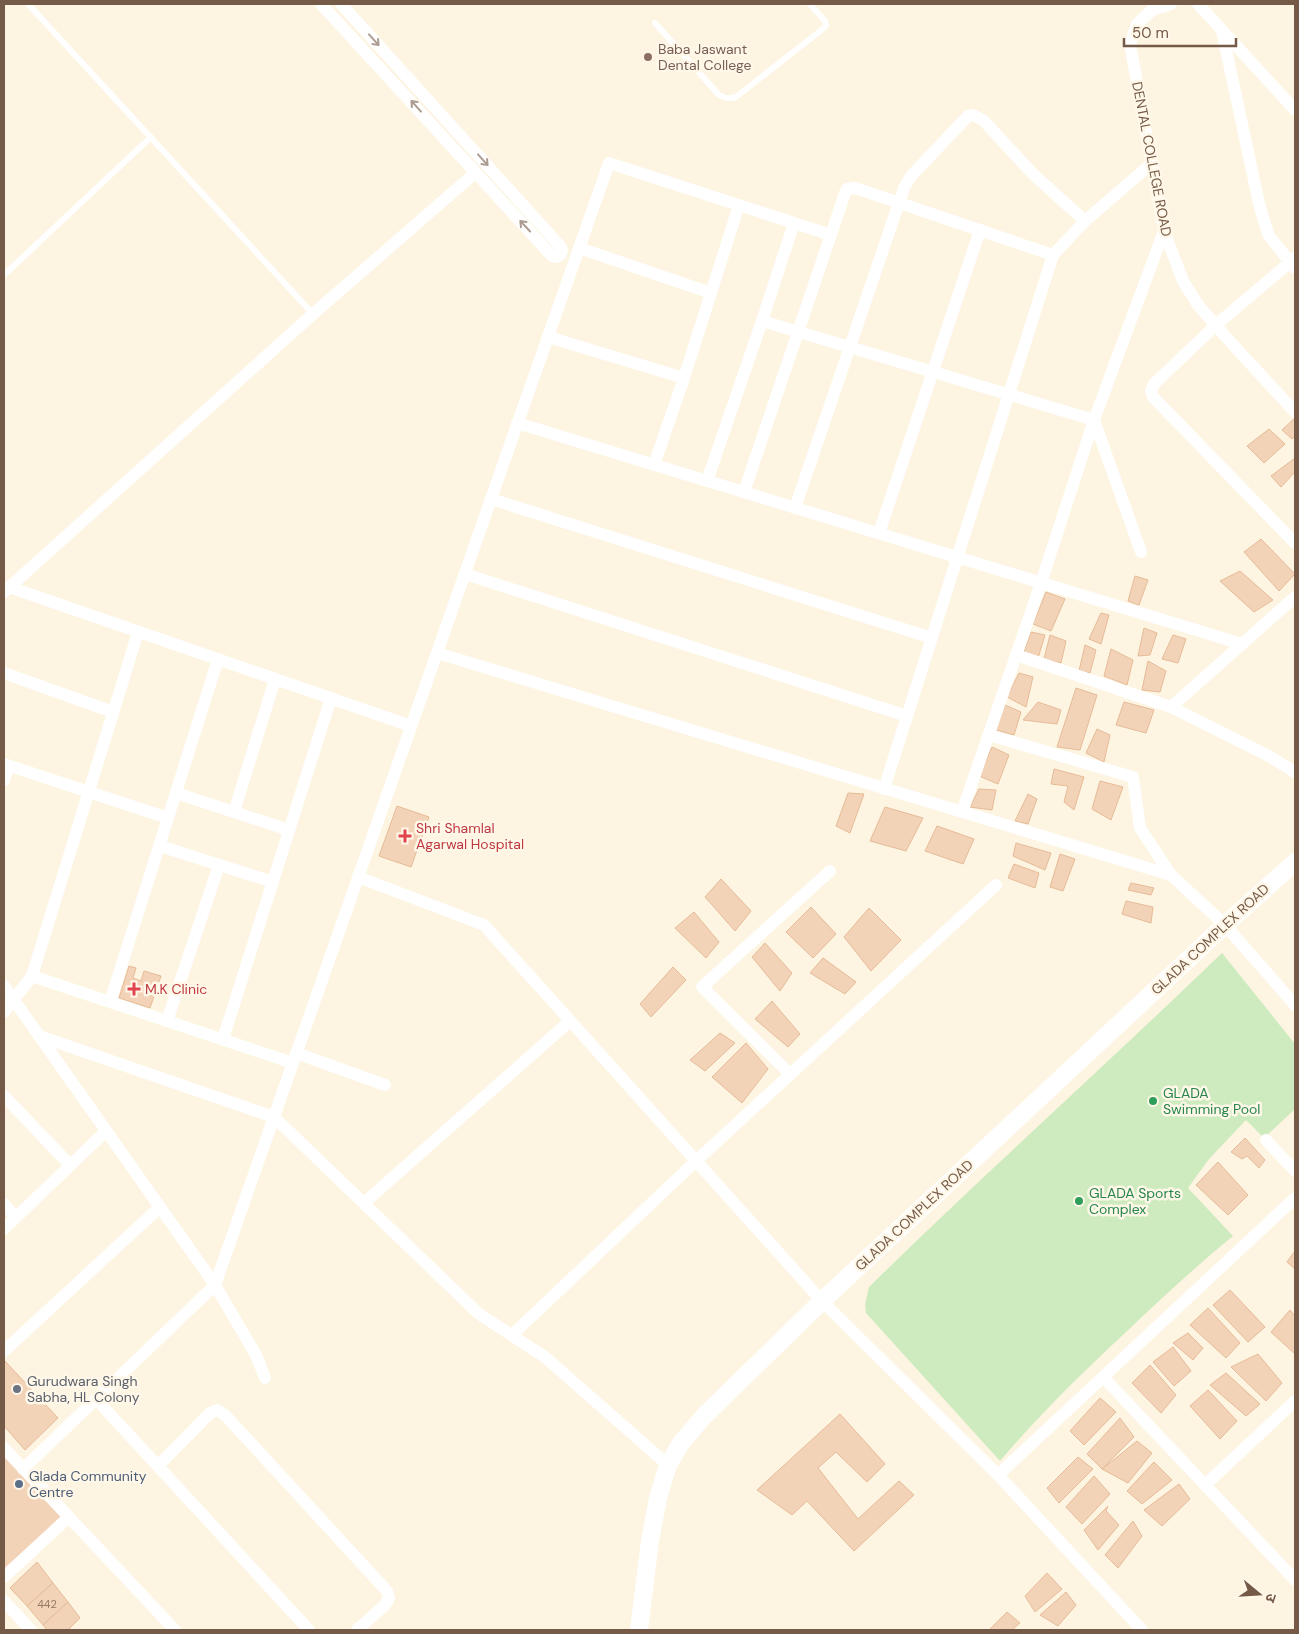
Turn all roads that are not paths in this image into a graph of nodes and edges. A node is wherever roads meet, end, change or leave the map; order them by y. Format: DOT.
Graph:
graph roads {
  1 [pos="28,4"];
  2 [pos="320,4"];
  3 [pos="341,4"];
  4 [pos="810,4"];
  5 [pos="1171,4"];
  6 [pos="1198,4"];
  7 [pos="655,23"];
  8 [pos="1222,31"];
  9 [pos="1295,110"];
  10 [pos="151,137"];
  11 [pos="1151,164"];
  12 [pos="475,173"];
  13 [pos="899,202"];
  14 [pos="739,205"];
  15 [pos="1085,221"];
  16 [pos="794,223"];
  17 [pos="980,230"];
  18 [pos="1164,231"];
  19 [pos="831,235"];
  20 [pos="579,248"];
  21 [pos="560,255"];
  22 [pos="1053,255"];
  23 [pos="1294,263"];
  24 [pos="572,268"];
  25 [pos="4,275"];
  26 [pos="711,293"];
  27 [pos="313,314"];
  28 [pos="762,321"];
  29 [pos="1216,326"];
  30 [pos="799,332"];
  31 [pos="548,337"];
  32 [pos="849,347"];
  33 [pos="932,372"];
  34 [pos="684,378"];
  35 [pos="1009,394"];
  36 [pos="1295,412"];
  37 [pos="1094,420"];
  38 [pos="518,423"];
  39 [pos="654,465"];
  40 [pos="707,481"];
  41 [pos="744,492"];
  42 [pos="491,499"];
  43 [pos="795,508"];
  44 [pos="878,533"];
  45 [pos="1295,543"];
  46 [pos="1141,552"];
  47 [pos="957,557"];
  48 [pos="465,574"];
  49 [pos="1041,583"];
  50 [pos="7,589"];
  51 [pos="1295,597"];
  52 [pos="138,632"];
  53 [pos="932,638"];
  54 [pos="1242,644"];
  55 [pos="437,653"];
  56 [pos="1016,655"];
  57 [pos="218,659"];
  58 [pos="4,673"];
  59 [pos="275,679"];
  60 [pos="331,698"];
  61 [pos="1171,707"];
  62 [pos="113,712"];
  63 [pos="907,716"];
  64 [pos="411,726"];
  65 [pos="989,735"];
  66 [pos="6,765"];
  67 [pos="1295,772"];
  68 [pos="4,780"];
  69 [pos="884,789"];
  70 [pos="89,792"];
  71 [pos="176,793"];
  72 [pos="234,812"];
  73 [pos="962,812"];
  74 [pos="168,818"];
  75 [pos="289,830"];
  76 [pos="160,846"];
  77 [pos="1295,862"];
  78 [pos="219,865"];
  79 [pos="830,871"];
  80 [pos="1171,876"];
  81 [pos="358,877"];
  82 [pos="273,882"];
  83 [pos="996,885"];
  84 [pos="1224,925"];
  85 [pos="32,976"];
  86 [pos="4,986"];
  87 [pos="14,1001"];
  88 [pos="110,1002"];
  89 [pos="1295,1005"];
  90 [pos="4,1012"];
  91 [pos="570,1020"];
  92 [pos="168,1021"];
  93 [pos="39,1036"];
  94 [pos="223,1039"];
  95 [pos="295,1058"];
  96 [pos="790,1074"];
  97 [pos="385,1085"];
  98 [pos="4,1096"];
  99 [pos="274,1117"];
  100 [pos="106,1131"];
  101 [pos="1266,1140"];
  102 [pos="696,1161"];
  103 [pos="70,1166"];
  104 [pos="1295,1171"];
  105 [pos="1295,1198"];
  106 [pos="364,1203"];
  107 [pos="4,1204"];
  108 [pos="160,1207"];
  109 [pos="16,1217"];
  110 [pos="4,1229"];
  111 [pos="215,1285"];
  112 [pos="822,1301"];
  113 [pos="512,1336"];
  114 [pos="4,1351"];
  115 [pos="1104,1377"];
  116 [pos="265,1378"];
  117 [pos="96,1399"];
  118 [pos="1295,1401"];
  119 [pos="4,1448"];
  120 [pos="668,1465"];
  121 [pos="158,1466"];
  122 [pos="23,1469"];
  123 [pos="998,1476"];
  124 [pos="1205,1484"];
  125 [pos="69,1517"];
  126 [pos="4,1576"];
  127 [pos="1295,1580"];
  128 [pos="4,1601"];
  129 [pos="31,1630"];
  130 [pos="175,1630"];
  131 [pos="310,1630"];
  132 [pos="357,1630"];
  133 [pos="639,1630"];
  134 [pos="1142,1630"];
  1 -- 10 [label="lane"];
  12 -- 2 [label="street, one-way"];
  3 -- 21 [label="street, one-way"];
  4 -- 7 [label="lane"];
  5 -- 11 [label="street, DENTAL COLLEGE ROAD"];
  6 -- 8 [label="street"];
  8 -- 9 [label="street"];
  8 -- 23 [label="street"];
  10 -- 25 [label="lane"];
  10 -- 27 [label="lane"];
  11 -- 15 [label="street"];
  11 -- 18 [label="street, DENTAL COLLEGE ROAD"];
  21 -- 12 [label="street, one-way"];
  12 -- 27 [label="street"];
  13 -- 15 [label="street"];
  13 -- 17 [label="street"];
  13 -- 19 [label="street"];
  13 -- 32 [label="street"];
  14 -- 16 [label="street"];
  14 -- 20 [label="street"];
  14 -- 26 [label="street"];
  15 -- 22 [label="street"];
  16 -- 19 [label="street"];
  16 -- 28 [label="street"];
  17 -- 22 [label="street"];
  17 -- 33 [label="street"];
  18 -- 29 [label="street, DENTAL COLLEGE ROAD"];
  18 -- 37 [label="street"];
  19 -- 30 [label="street"];
  20 -- 24 [label="street"];
  20 -- 26 [label="street"];
  21 -- 24 [label="street"];
  22 -- 35 [label="street"];
  23 -- 29 [label="street"];
  24 -- 31 [label="street"];
  26 -- 34 [label="street"];
  27 -- 50 [label="street"];
  28 -- 30 [label="street"];
  28 -- 40 [label="street"];
  29 -- 36 [label="street, DENTAL COLLEGE ROAD"];
  29 -- 45 [label="street"];
  30 -- 32 [label="street"];
  30 -- 41 [label="street"];
  31 -- 34 [label="street"];
  31 -- 38 [label="street"];
  32 -- 33 [label="street"];
  32 -- 43 [label="street"];
  33 -- 35 [label="street"];
  33 -- 44 [label="street"];
  34 -- 39 [label="street"];
  35 -- 37 [label="street"];
  35 -- 47 [label="street"];
  37 -- 46 [label="street"];
  37 -- 49 [label="street"];
  38 -- 39 [label="street"];
  38 -- 42 [label="street"];
  39 -- 40 [label="street"];
  40 -- 41 [label="street"];
  41 -- 43 [label="street"];
  42 -- 48 [label="street"];
  42 -- 53 [label="street"];
  43 -- 44 [label="street"];
  44 -- 47 [label="street"];
  47 -- 49 [label="street"];
  47 -- 53 [label="street"];
  48 -- 55 [label="street"];
  48 -- 63 [label="street"];
  49 -- 54 [label="street"];
  49 -- 56 [label="street"];
  50 -- 52 [label="street"];
  51 -- 54 [label="street"];
  52 -- 57 [label="street"];
  52 -- 62 [label="street"];
  53 -- 63 [label="street"];
  54 -- 61 [label="street"];
  55 -- 64 [label="street"];
  55 -- 69 [label="street"];
  56 -- 61 [label="street"];
  56 -- 65 [label="street"];
  57 -- 59 [label="street"];
  57 -- 71 [label="street"];
  58 -- 62 [label="street"];
  59 -- 60 [label="street"];
  59 -- 72 [label="street"];
  60 -- 64 [label="street"];
  60 -- 75 [label="street"];
  61 -- 67 [label="street"];
  62 -- 70 [label="street"];
  63 -- 69 [label="street"];
  64 -- 81 [label="street"];
  65 -- 73 [label="street"];
  65 -- 80 [label="street"];
  66 -- 68 [label="street"];
  66 -- 70 [label="street"];
  69 -- 73 [label="street"];
  70 -- 74 [label="street"];
  70 -- 85 [label="street"];
  71 -- 72 [label="street"];
  71 -- 74 [label="street"];
  72 -- 75 [label="street"];
  73 -- 80 [label="street"];
  74 -- 76 [label="street"];
  75 -- 82 [label="street"];
  76 -- 78 [label="street"];
  76 -- 88 [label="street"];
  77 -- 84 [label="street, GLADA COMPLEX ROAD"];
  78 -- 82 [label="street"];
  78 -- 92 [label="street"];
  79 -- 96 [label="street"];
  80 -- 84 [label="street"];
  81 -- 91 [label="street"];
  81 -- 95 [label="street"];
  82 -- 94 [label="street"];
  83 -- 96 [label="street"];
  84 -- 89 [label="street"];
  84 -- 112 [label="street, GLADA COMPLEX ROAD"];
  85 -- 87 [label="street"];
  85 -- 88 [label="street"];
  86 -- 87 [label="street"];
  87 -- 90 [label="street"];
  87 -- 93 [label="street"];
  88 -- 92 [label="street"];
  91 -- 102 [label="street"];
  91 -- 106 [label="street"];
  92 -- 94 [label="street"];
  93 -- 99 [label="street"];
  93 -- 100 [label="street"];
  94 -- 95 [label="street"];
  95 -- 97 [label="street"];
  95 -- 99 [label="street"];
  96 -- 102 [label="street"];
  98 -- 103 [label="street"];
  99 -- 106 [label="street"];
  99 -- 111 [label="street"];
  100 -- 103 [label="street"];
  100 -- 108 [label="street"];
  101 -- 104 [label="street"];
  102 -- 112 [label="street"];
  102 -- 113 [label="street"];
  103 -- 109 [label="street"];
  105 -- 115 [label="street"];
  106 -- 113 [label="street"];
  107 -- 109 [label="street"];
  108 -- 111 [label="street"];
  108 -- 114 [label="street"];
  109 -- 110 [label="street"];
  111 -- 116 [label="street"];
  111 -- 117 [label="street"];
  112 -- 120 [label="street, GLADA COMPLEX ROAD"];
  112 -- 123 [label="street"];
  113 -- 120 [label="street"];
  115 -- 123 [label="street"];
  115 -- 124 [label="street"];
  117 -- 121 [label="street"];
  117 -- 122 [label="street"];
  118 -- 124 [label="street"];
  119 -- 122 [label="street"];
  120 -- 133 [label="street, GLADA COMPLEX ROAD"];
  121 -- 131 [label="street"];
  121 -- 132 [label="street"];
  122 -- 125 [label="street"];
  123 -- 134 [label="street"];
  124 -- 127 [label="street"];
  125 -- 126 [label="street"];
  125 -- 130 [label="street"];
  128 -- 129 [label="street"];
}
